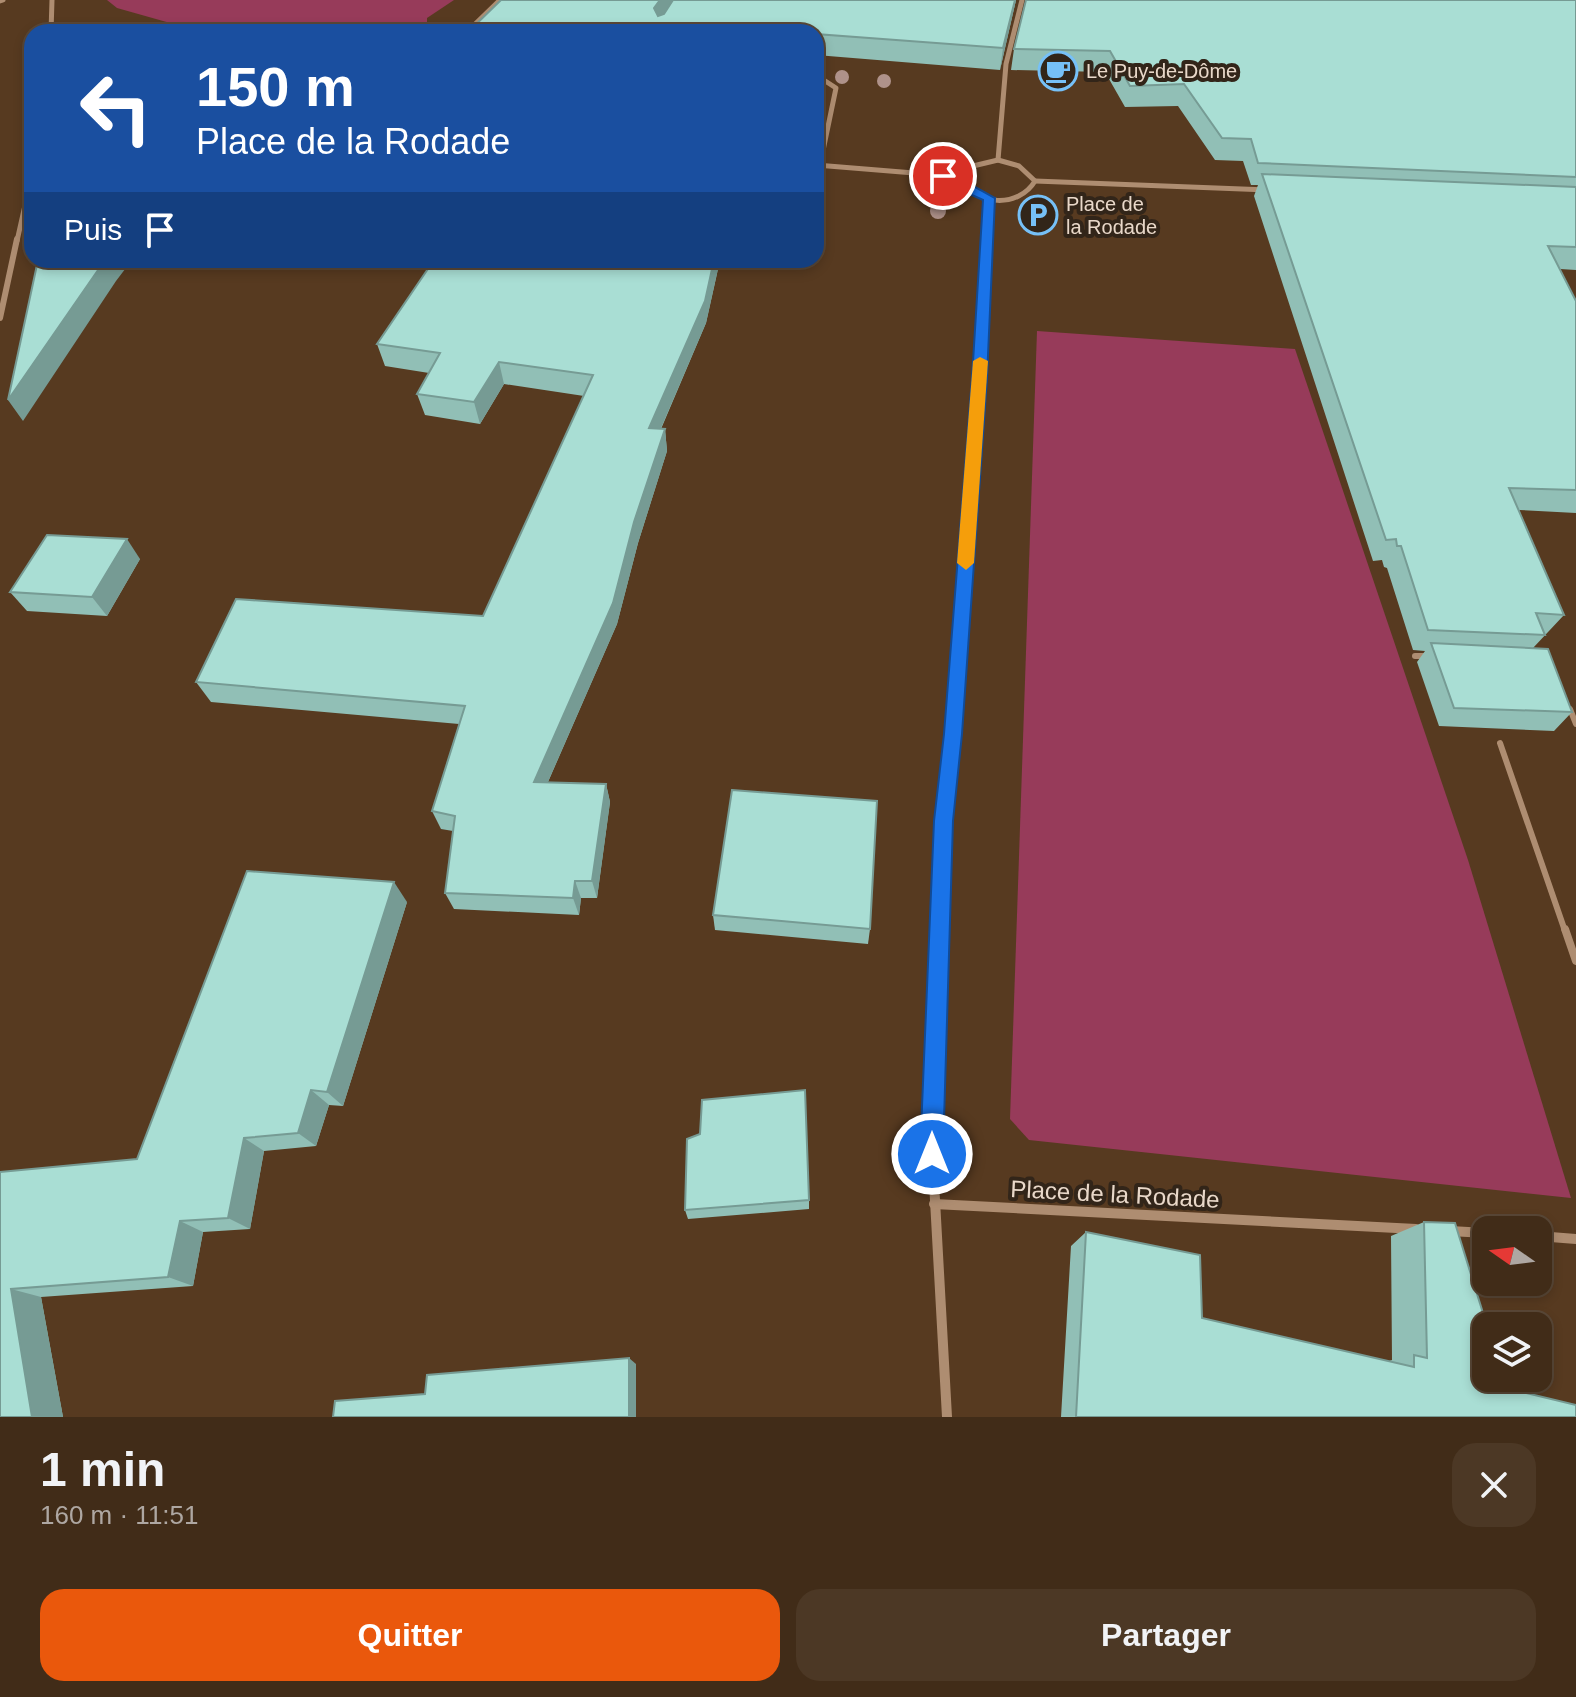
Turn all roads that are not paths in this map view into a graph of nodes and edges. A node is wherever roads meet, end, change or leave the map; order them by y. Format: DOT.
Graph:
graph roads {
  1 [pos="52,0"];
  2 [pos="500,0"];
  3 [pos="1022,0"];
  4 [pos="51,24"];
  5 [pos="475,24"];
  6 [pos="824,80"];
  7 [pos="824,139"];
  8 [pos="998,160"];
  9 [pos="824,165"];
  10 [pos="963,177"];
  11 [pos="1035,181"];
  12 [pos="1269,190"];
  13 [pos="989,198"];
  14 [pos="24,210"];
  15 [pos="0,318"];
  16 [pos="1415,656"];
  17 [pos="1445,657"];
  18 [pos="1566,700"];
  19 [pos="1576,724"];
  20 [pos="1500,743"];
  21 [pos="1576,961"];
  22 [pos="934,1204"];
  23 [pos="1428,1230"];
  24 [pos="1443,1231"];
  25 [pos="1472,1232"];
  26 [pos="1552,1237"];
  27 [pos="1576,1239"];
  28 [pos="947,1417"];
  1 -- 4 [label="street"];
  2 -- 5 [label="street"];
  3 -- 8 [label="street"];
  6 -- 7 [label="street"];
  8 -- 10 [label="street"];
  8 -- 11 [label="street"];
  9 -- 10 [label="street"];
  10 -- 13 [label="street"];
  11 -- 12 [label="street"];
  11 -- 13 [label="street"];
  13 -- 22 [label="street"];
  14 -- 15 [label="street"];
  16 -- 17 [label="lane"];
  18 -- 19 [label="lane"];
  20 -- 21 [label="lane"];
  22 -- 23 [label="street, Place de la Rodade"];
  22 -- 28 [label="street"];
  24 -- 25 [label="street"];
  26 -- 27 [label="street"];
}
